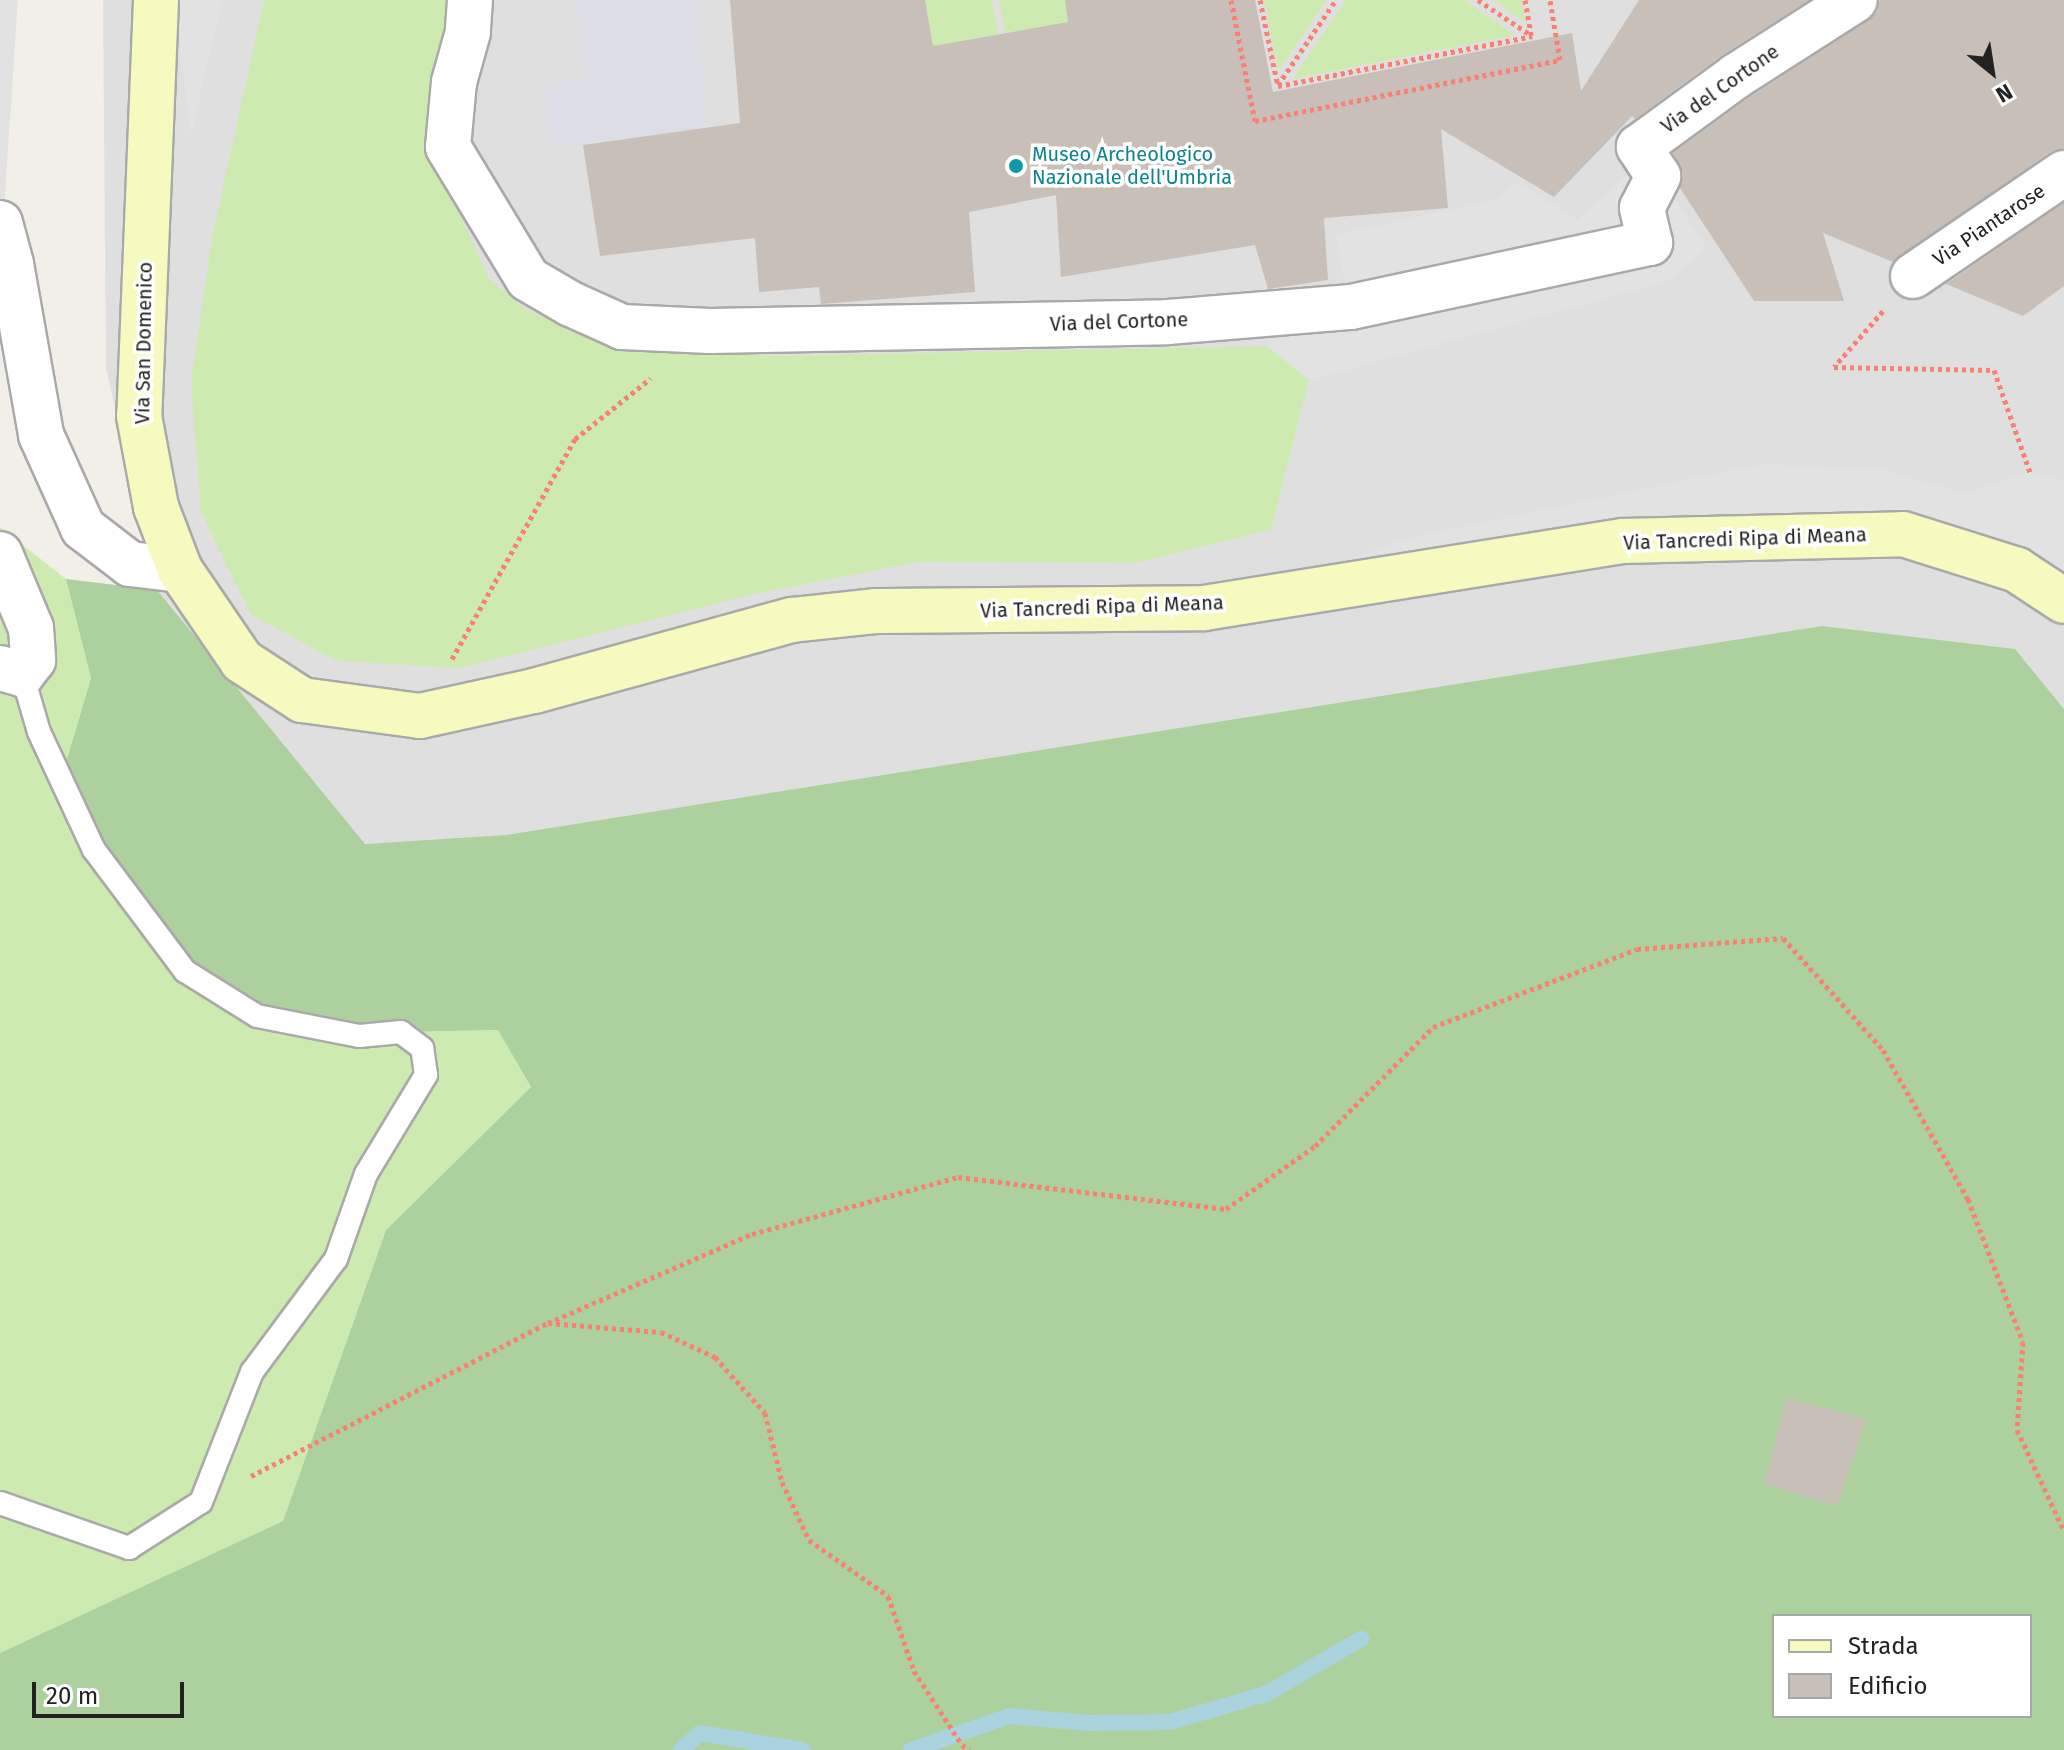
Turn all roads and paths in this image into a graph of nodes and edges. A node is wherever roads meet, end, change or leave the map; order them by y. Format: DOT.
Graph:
graph roads {
  1 [pos="156,0"];
  2 [pos="470,0"];
  3 [pos="1231,0"];
  4 [pos="1260,0"];
  5 [pos="1336,0"];
  6 [pos="1478,0"];
  7 [pos="1525,0"];
  8 [pos="1550,0"];
  9 [pos="1855,0"];
  10 [pos="1532,36"];
  11 [pos="1278,86"];
  12 [pos="2064,173"];
  13 [pos="0,223"];
  14 [pos="1913,276"];
  15 [pos="710,331"];
  16 [pos="2030,472"];
  17 [pos="0,554"];
  18 [pos="180,570"];
  19 [pos="2064,601"];
  20 [pos="242,661"];
  21 [pos="11,671"];
  22 [pos="420,716"];
  23 [pos="548,1323"];
  24 [pos="201,1502"];
  25 [pos="0,1503"];
  26 [pos="2064,1531"];
  27 [pos="970,1750"];
  1 -- 18 [label="main road, Via San Domenico"];
  2 -- 15 [label="street, Via del Cortone"];
  3 -- 8 [label="path"];
  4 -- 11 [label="path"];
  5 -- 11 [label="path"];
  6 -- 10 [label="path"];
  7 -- 10 [label="path"];
  9 -- 15 [label="street, Via del Cortone"];
  10 -- 11 [label="path"];
  12 -- 14 [label="street, Via Piantarose"];
  13 -- 18 [label="street"];
  14 -- 16 [label="path"];
  15 -- 22 [label="path"];
  17 -- 21 [label="street"];
  18 -- 20 [label="main road, Via San Domenico"];
  19 -- 22 [label="main road, Via Tancredi Ripa di Meana"];
  20 -- 22 [label="main road, Via Tancredi Ripa di Meana"];
  21 -- 24 [label="lane"];
  23 -- 24 [label="path"];
  23 -- 26 [label="path"];
  23 -- 27 [label="path"];
  24 -- 25 [label="lane"];
}
